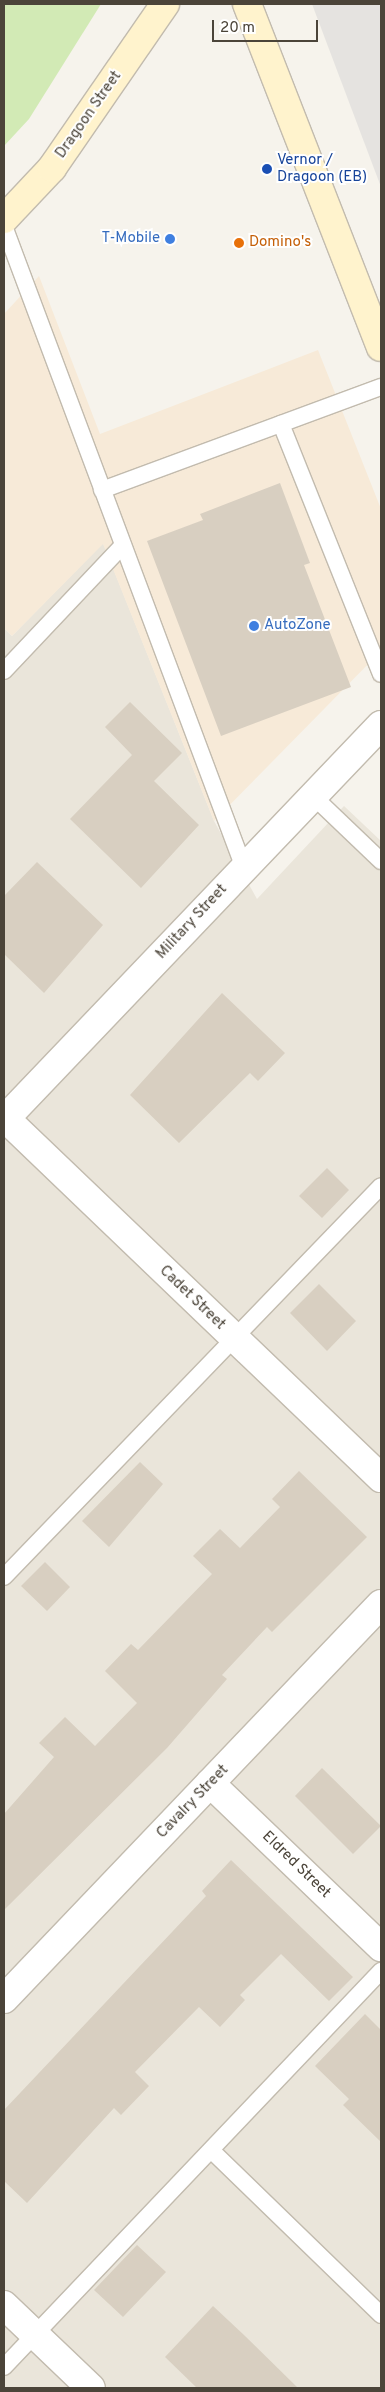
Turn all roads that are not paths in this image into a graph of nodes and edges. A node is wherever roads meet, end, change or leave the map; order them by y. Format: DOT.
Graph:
graph roads {
  1 [pos="165,4"];
  2 [pos="248,4"];
  3 [pos="4,219"];
  4 [pos="4,226"];
  5 [pos="381,347"];
  6 [pos="381,387"];
  7 [pos="281,424"];
  8 [pos="102,490"];
  9 [pos="123,545"];
  10 [pos="4,671"];
  11 [pos="381,674"];
  12 [pos="381,725"];
  13 [pos="313,796"];
  14 [pos="381,862"];
  15 [pos="244,868"];
  16 [pos="4,1118"];
  17 [pos="381,1186"];
  18 [pos="233,1337"];
  19 [pos="381,1478"];
  20 [pos="4,1577"];
  21 [pos="381,1604"];
  22 [pos="210,1783"];
  23 [pos="381,1947"];
  24 [pos="381,1971"];
  25 [pos="4,1999"];
  26 [pos="211,2150"];
  27 [pos="4,2305"];
  28 [pos="381,2315"];
  29 [pos="35,2335"];
  30 [pos="4,2367"];
  31 [pos="90,2388"];
  1 -- 3 [label="street, Dragoon Street"];
  2 -- 5 [label="street"];
  4 -- 8 [label="lane"];
  6 -- 7 [label="lane"];
  7 -- 8 [label="lane"];
  7 -- 11 [label="lane"];
  8 -- 9 [label="lane"];
  9 -- 10 [label="lane"];
  9 -- 15 [label="lane"];
  12 -- 13 [label="street, Military Street"];
  13 -- 14 [label="lane"];
  13 -- 15 [label="street, Military Street"];
  15 -- 16 [label="street, Military Street"];
  16 -- 18 [label="street, Cadet Street"];
  17 -- 18 [label="lane"];
  18 -- 19 [label="street, Cadet Street"];
  18 -- 20 [label="lane"];
  21 -- 22 [label="street, Cavalry Street"];
  22 -- 23 [label="street, Eldred Street"];
  22 -- 25 [label="street, Cavalry Street"];
  24 -- 26 [label="lane"];
  26 -- 28 [label="lane"];
  26 -- 29 [label="lane"];
  27 -- 29 [label="street"];
  29 -- 30 [label="lane"];
  29 -- 31 [label="street"];
}
